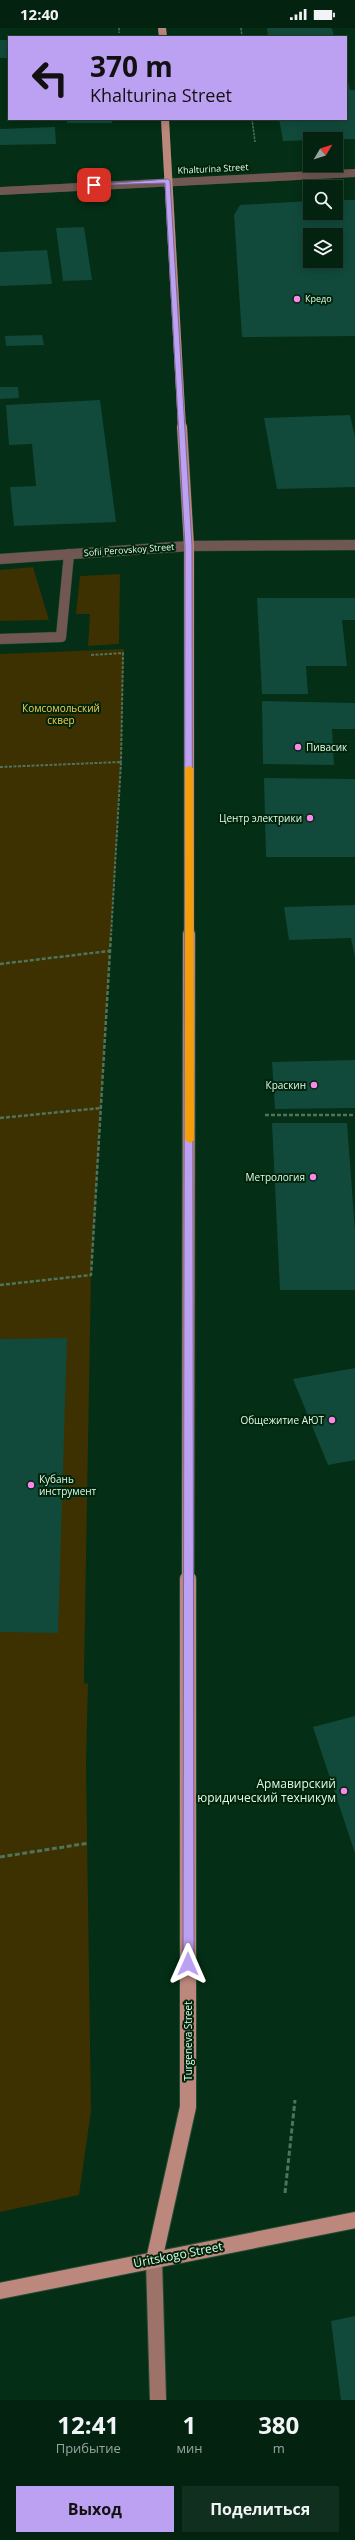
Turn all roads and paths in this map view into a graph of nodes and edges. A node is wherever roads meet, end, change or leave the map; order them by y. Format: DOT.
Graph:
graph roads {
  1 [pos="119,28"];
  2 [pos="120,33"];
  3 [pos="165,120"];
  4 [pos="252,120"];
  5 [pos="255,142"];
  6 [pos="355,173"];
  7 [pos="168,181"];
  8 [pos="0,191"];
  9 [pos="355,545"];
  10 [pos="189,546"];
  11 [pos="69,554"];
  12 [pos="0,559"];
  13 [pos="0,639"];
  14 [pos="89,655"];
  15 [pos="121,762"];
  16 [pos="0,767"];
  17 [pos="109,951"];
  18 [pos="0,964"];
  19 [pos="101,1108"];
  20 [pos="265,1115"];
  21 [pos="355,1115"];
  22 [pos="0,1118"];
  23 [pos="0,1285"];
  24 [pos="89,1843"];
  25 [pos="0,1857"];
  26 [pos="295,2100"];
  27 [pos="355,2220"];
  28 [pos="281,2234"];
  29 [pos="154,2260"];
  30 [pos="0,2290"];
  31 [pos="158,2400"];
  1 -- 2 [label="path"];
  3 -- 7 [label="main road, Turgeneva Street"];
  4 -- 5 [label="path"];
  6 -- 7 [label="street, Khalturina Street"];
  7 -- 8 [label="street, Khalturina Street"];
  7 -- 10 [label="main road, Turgeneva Street"];
  9 -- 10 [label="street, Sofii Perovskoy Street"];
  10 -- 11 [label="street, Sofii Perovskoy Street"];
  10 -- 29 [label="main road, Turgeneva Street"];
  11 -- 12 [label="street, Sofii Perovskoy Street"];
  11 -- 13 [label="street"];
  14 -- 15 [label="path"];
  15 -- 16 [label="path"];
  15 -- 17 [label="path"];
  17 -- 18 [label="path"];
  17 -- 19 [label="path"];
  19 -- 22 [label="path"];
  19 -- 23 [label="path"];
  20 -- 21 [label="path"];
  24 -- 25 [label="path"];
  26 -- 28 [label="path"];
  27 -- 28 [label="main road, Uritskogo Street"];
  28 -- 29 [label="main road, Uritskogo Street"];
  29 -- 30 [label="main road, Uritskogo Street"];
  29 -- 31 [label="main road, Turgeneva Street"];
}
